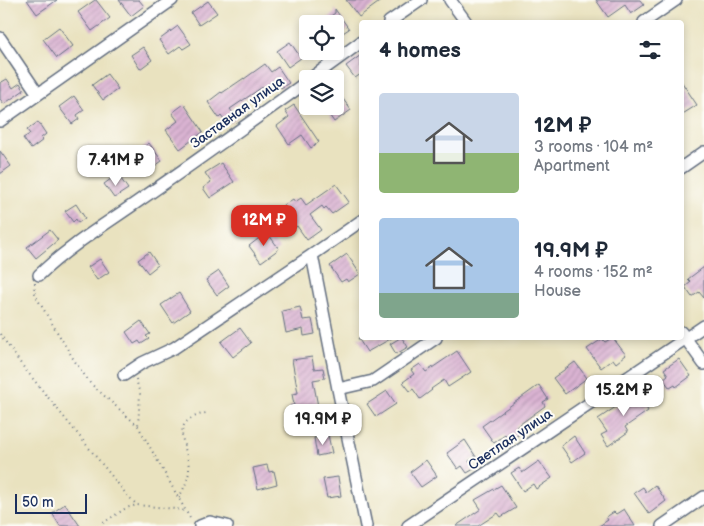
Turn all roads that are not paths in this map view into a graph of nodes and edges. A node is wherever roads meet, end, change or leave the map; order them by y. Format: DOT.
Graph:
graph roads {
  1 [pos="172,0"];
  2 [pos="421,0"];
  3 [pos="450,0"];
  4 [pos="676,0"];
  5 [pos="392,20"];
  6 [pos="465,20"];
  7 [pos="647,20"];
  8 [pos="0,38"];
  9 [pos="359,43"];
  10 [pos="323,70"];
  11 [pos="299,87"];
  12 [pos="38,94"];
  13 [pos="0,121"];
  14 [pos="704,152"];
  15 [pos="684,166"];
  16 [pos="359,222"];
  17 [pos="312,255"];
  18 [pos="39,275"];
  19 [pos="704,326"];
  20 [pos="684,335"];
  21 [pos="433,340"];
  22 [pos="677,340"];
  23 [pos="704,364"];
  24 [pos="128,373"];
  25 [pos="338,389"];
  26 [pos="704,497"];
  27 [pos="200,526"];
  28 [pos="227,526"];
  29 [pos="366,526"];
  30 [pos="408,526"];
  31 [pos="662,526"];
  1 -- 12 [label="street"];
  2 -- 5 [label="street"];
  3 -- 6 [label="street"];
  4 -- 7 [label="street"];
  8 -- 12 [label="street"];
  9 -- 10 [label="street, Заставная улица"];
  11 -- 18 [label="street, Заставная улица"];
  12 -- 13 [label="street"];
  14 -- 15 [label="street"];
  16 -- 17 [label="street"];
  17 -- 24 [label="street"];
  17 -- 25 [label="street"];
  19 -- 20 [label="street, Светлая улица"];
  20 -- 23 [label="street"];
  21 -- 25 [label="street"];
  22 -- 30 [label="street, Светлая улица"];
  25 -- 29 [label="street"];
  26 -- 31 [label="street"];
  27 -- 28 [label="street"];
}
